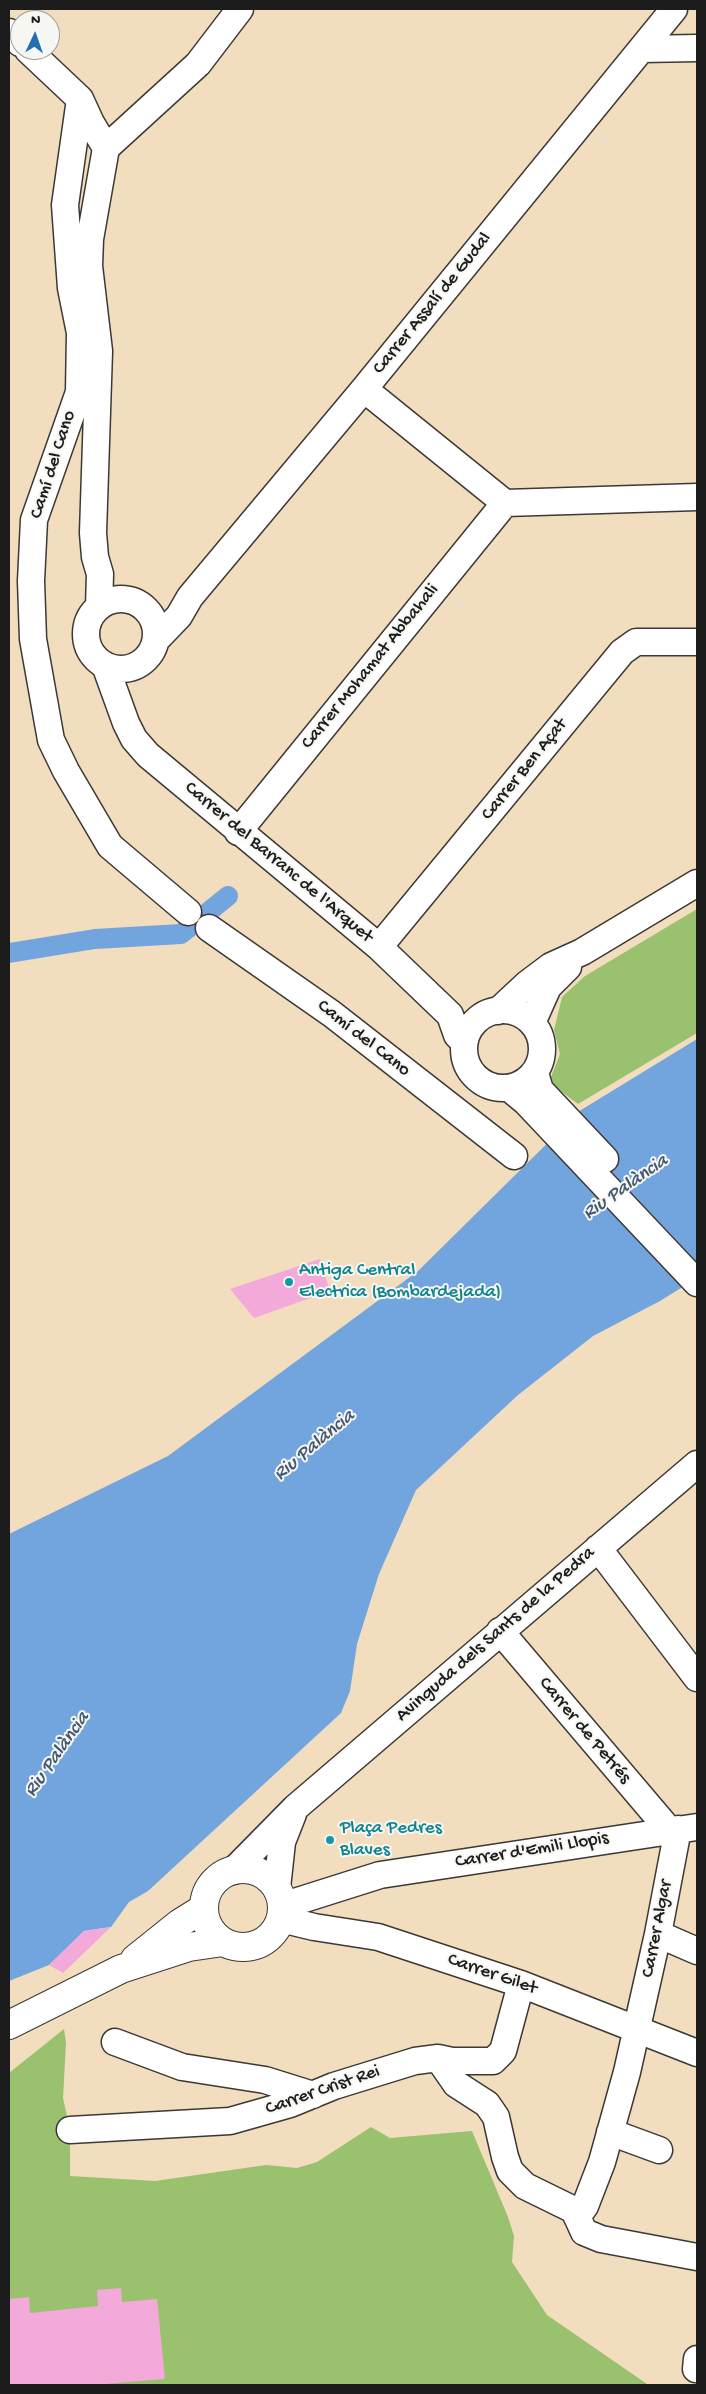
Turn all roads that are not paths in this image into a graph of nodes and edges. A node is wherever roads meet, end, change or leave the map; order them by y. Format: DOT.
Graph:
graph roads {
  1 [pos="240,9"];
  2 [pos="674,9"];
  3 [pos="697,48"];
  4 [pos="642,49"];
  5 [pos="39,60"];
  6 [pos="80,99"];
  7 [pos="106,148"];
  8 [pos="364,389"];
  9 [pos="697,498"];
  10 [pos="505,503"];
  11 [pos="100,574"];
  12 [pos="190,597"];
  13 [pos="136,603"];
  14 [pos="99,607"];
  15 [pos="156,640"];
  16 [pos="697,642"];
  17 [pos="105,665"];
  18 [pos="132,668"];
  19 [pos="120,703"];
  20 [pos="238,832"];
  21 [pos="697,882"];
  22 [pos="188,912"];
  23 [pos="209,928"];
  24 [pos="379,947"];
  25 [pos="582,952"];
  26 [pos="450,1015"];
  27 [pos="488,1015"];
  28 [pos="532,1023"];
  29 [pos="464,1042"];
  30 [pos="534,1073"];
  31 [pos="510,1088"];
  32 [pos="514,1156"];
  33 [pos="697,1259"];
  34 [pos="697,1284"];
  35 [pos="697,1464"];
  36 [pos="598,1548"];
  37 [pos="500,1631"];
  38 [pos="697,1678"];
  39 [pos="295,1808"];
  40 [pos="681,1829"];
  41 [pos="233,1871"];
  42 [pos="280,1904"];
  43 [pos="204,1908"];
  44 [pos="658,1934"];
  45 [pos="223,1942"];
  46 [pos="697,1951"];
  47 [pos="121,1970"];
  48 [pos="521,1984"];
  49 [pos="9,2025"];
  50 [pos="637,2028"];
  51 [pos="115,2042"];
  52 [pos="697,2053"];
  53 [pos="438,2058"];
  54 [pos="313,2096"];
  55 [pos="70,2130"];
  56 [pos="610,2132"];
  57 [pos="658,2150"];
  58 [pos="577,2217"];
  59 [pos="697,2257"];
  1 -- 7 [label="street"];
  2 -- 4 [label="street, Carrer Assalí de Gudal"];
  3 -- 4 [label="street"];
  4 -- 8 [label="street, Carrer Assalí de Gudal"];
  5 -- 6 [label="street"];
  6 -- 7 [label="street"];
  6 -- 22 [label="street, Camí del Cano"];
  7 -- 11 [label="street"];
  8 -- 10 [label="street"];
  8 -- 12 [label="street, Carrer Assalí de Gudal"];
  9 -- 10 [label="street"];
  10 -- 20 [label="street, Carrer Mohamat Abbahali"];
  11 -- 13 [label="street"];
  11 -- 14 [label="street"];
  12 -- 13 [label="street, Carrer Assalí de Gudal"];
  12 -- 15 [label="street, Carrer Assalí de Gudal"];
  13 -- 14 [label="street"];
  13 -- 15 [label="street"];
  14 -- 17 [label="street"];
  15 -- 18 [label="street"];
  16 -- 24 [label="street, Carrer Ben Açat"];
  17 -- 18 [label="street"];
  17 -- 19 [label="street, Carrer del Barranc de l'Arquet"];
  18 -- 19 [label="street"];
  19 -- 20 [label="street, Carrer del Barranc de l'Arquet"];
  20 -- 24 [label="street, Carrer del Barranc de l'Arquet"];
  21 -- 25 [label="street"];
  23 -- 32 [label="street, Camí del Cano"];
  24 -- 26 [label="street, Carrer del Barranc de l'Arquet"];
  25 -- 27 [label="street"];
  25 -- 28 [label="street"];
  26 -- 27 [label="street"];
  26 -- 29 [label="street, Carrer del Barranc de l'Arquet"];
  27 -- 28 [label="street"];
  27 -- 29 [label="street"];
  28 -- 30 [label="street"];
  29 -- 31 [label="street"];
  30 -- 31 [label="street"];
  30 -- 33 [label="street"];
  31 -- 34 [label="street"];
  35 -- 36 [label="street, Avinguda dels Sants de la Pedra"];
  36 -- 37 [label="street, Avinguda dels Sants de la Pedra"];
  36 -- 38 [label="street"];
  37 -- 39 [label="street, Avinguda dels Sants de la Pedra"];
  37 -- 40 [label="street, Carrer de Petrés"];
  39 -- 41 [label="street, Avinguda dels Sants de la Pedra"];
  39 -- 42 [label="street"];
  40 -- 42 [label="street, Carrer d'Emili Llopis"];
  40 -- 44 [label="street, Carrer Algar"];
  41 -- 42 [label="main road"];
  41 -- 43 [label="main road"];
  42 -- 45 [label="main road"];
  42 -- 48 [label="street, Carrer Gilet"];
  43 -- 45 [label="main road"];
  43 -- 47 [label="main road"];
  44 -- 46 [label="street"];
  44 -- 50 [label="street, Carrer Algar"];
  45 -- 47 [label="main road"];
  47 -- 49 [label="main road"];
  48 -- 50 [label="street, Carrer Gilet"];
  48 -- 53 [label="street, Carrer Crist Rei"];
  50 -- 52 [label="street, Carrer Gilet"];
  50 -- 56 [label="street, Carrer Algar"];
  51 -- 54 [label="street"];
  53 -- 54 [label="street, Carrer Crist Rei"];
  53 -- 58 [label="street"];
  54 -- 55 [label="street, Carrer Crist Rei"];
  56 -- 57 [label="street"];
  56 -- 58 [label="street, Carrer Algar"];
  58 -- 59 [label="street"];
}
